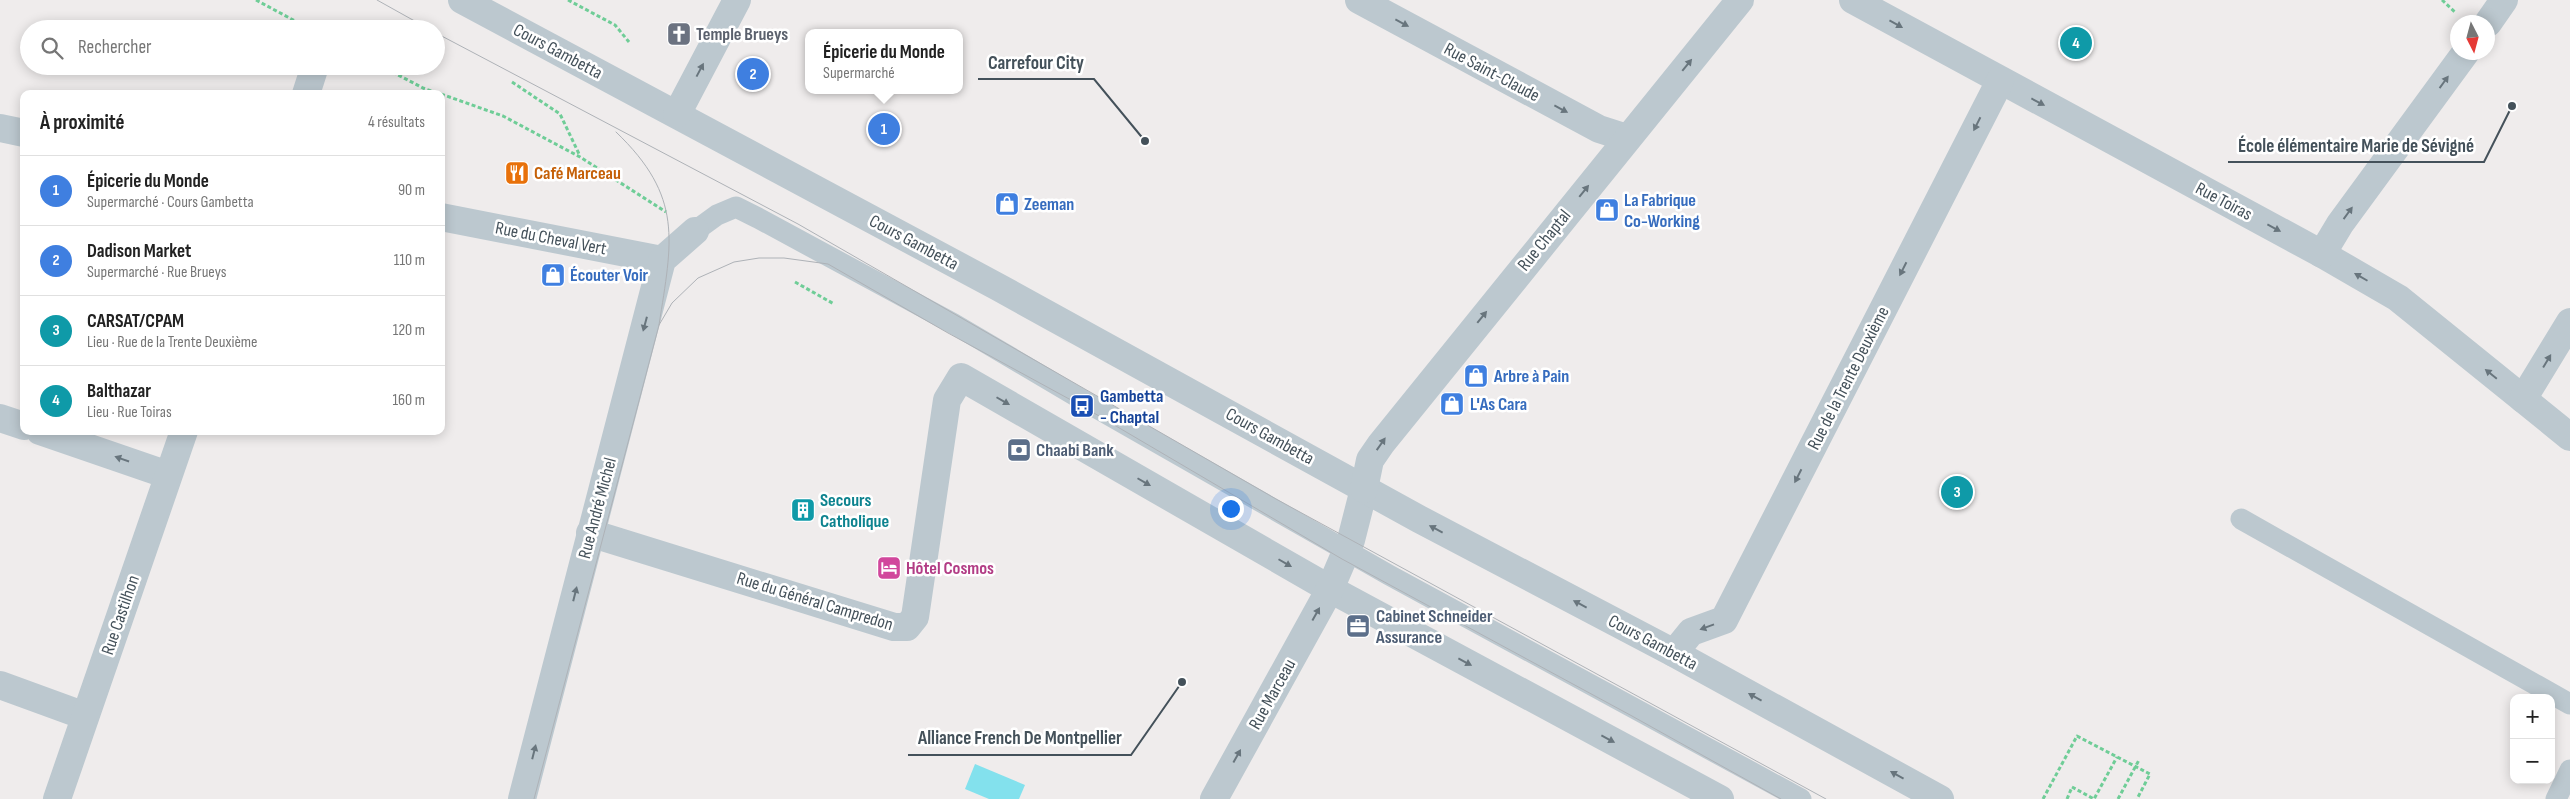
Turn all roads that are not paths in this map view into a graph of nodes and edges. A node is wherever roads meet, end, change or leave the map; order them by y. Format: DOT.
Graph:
graph roads {
  1 [pos="462,0"];
  2 [pos="737,0"];
  3 [pos="1360,0"];
  4 [pos="1740,0"];
  5 [pos="1853,0"];
  6 [pos="2504,0"];
  7 [pos="2494,15"];
  8 [pos="2460,60"];
  9 [pos="313,75"];
  10 [pos="2000,81"];
  11 [pos="307,90"];
  12 [pos="677,114"];
  13 [pos="0,128"];
  14 [pos="20,132"];
  15 [pos="1627,138"];
  16 [pos="445,218"];
  17 [pos="695,231"];
  18 [pos="2322,254"];
  19 [pos="662,260"];
  20 [pos="2570,322"];
  21 [pos="2523,399"];
  22 [pos="0,418"];
  23 [pos="20,425"];
  24 [pos="52,435"];
  25 [pos="183,435"];
  26 [pos="2570,438"];
  27 [pos="168,475"];
  28 [pos="1364,489"];
  29 [pos="2241,519"];
  30 [pos="590,533"];
  31 [pos="1346,550"];
  32 [pos="1330,589"];
  33 [pos="1674,653"];
  34 [pos="0,685"];
  35 [pos="2570,704"];
  36 [pos="85,716"];
  37 [pos="2570,770"];
  38 [pos="57,799"];
  39 [pos="522,799"];
  40 [pos="1214,799"];
  41 [pos="1720,799"];
  42 [pos="1801,799"];
  43 [pos="1940,799"];
  44 [pos="2556,799"];
  1 -- 12 [label="street, Cours Gambetta"];
  12 -- 2 [label="street, one-way"];
  3 -- 15 [label="street, Rue Saint-Claude, one-way"];
  15 -- 4 [label="street, Rue Chaptal, one-way"];
  5 -- 10 [label="street, Rue Toiras, one-way"];
  6 -- 7 [label="street"];
  18 -- 8 [label="street, one-way"];
  9 -- 11 [label="street"];
  10 -- 18 [label="street, Rue Toiras, one-way"];
  10 -- 33 [label="street, Rue de la Trente Deuxième, one-way"];
  12 -- 28 [label="street, Cours Gambetta"];
  13 -- 14 [label="street"];
  28 -- 15 [label="street, Rue Chaptal, one-way"];
  16 -- 19 [label="street, Rue du Cheval Vert"];
  17 -- 19 [label="street"];
  17 -- 31 [label="lane"];
  21 -- 18 [label="street, Rue Toiras, one-way"];
  19 -- 30 [label="street, Rue André Michel, one-way"];
  21 -- 20 [label="street, one-way"];
  21 -- 26 [label="street, Rue Toiras"];
  22 -- 23 [label="street"];
  27 -- 24 [label="street, one-way"];
  25 -- 27 [label="street, Rue Castilhon"];
  27 -- 36 [label="street, Rue Castilhon"];
  28 -- 31 [label="street"];
  33 -- 28 [label="street, Cours Gambetta, one-way"];
  29 -- 35 [label="lane"];
  30 -- 32 [label="street, Rue du Général Campredon, one-way"];
  39 -- 30 [label="street, Rue André Michel, one-way"];
  31 -- 32 [label="street"];
  31 -- 42 [label="lane"];
  40 -- 32 [label="street, Rue Marceau, one-way"];
  32 -- 41 [label="street, one-way"];
  43 -- 33 [label="street, Cours Gambetta, one-way"];
  34 -- 36 [label="street"];
  36 -- 38 [label="street, Rue Castilhon"];
  37 -- 44 [label="lane"];
}
